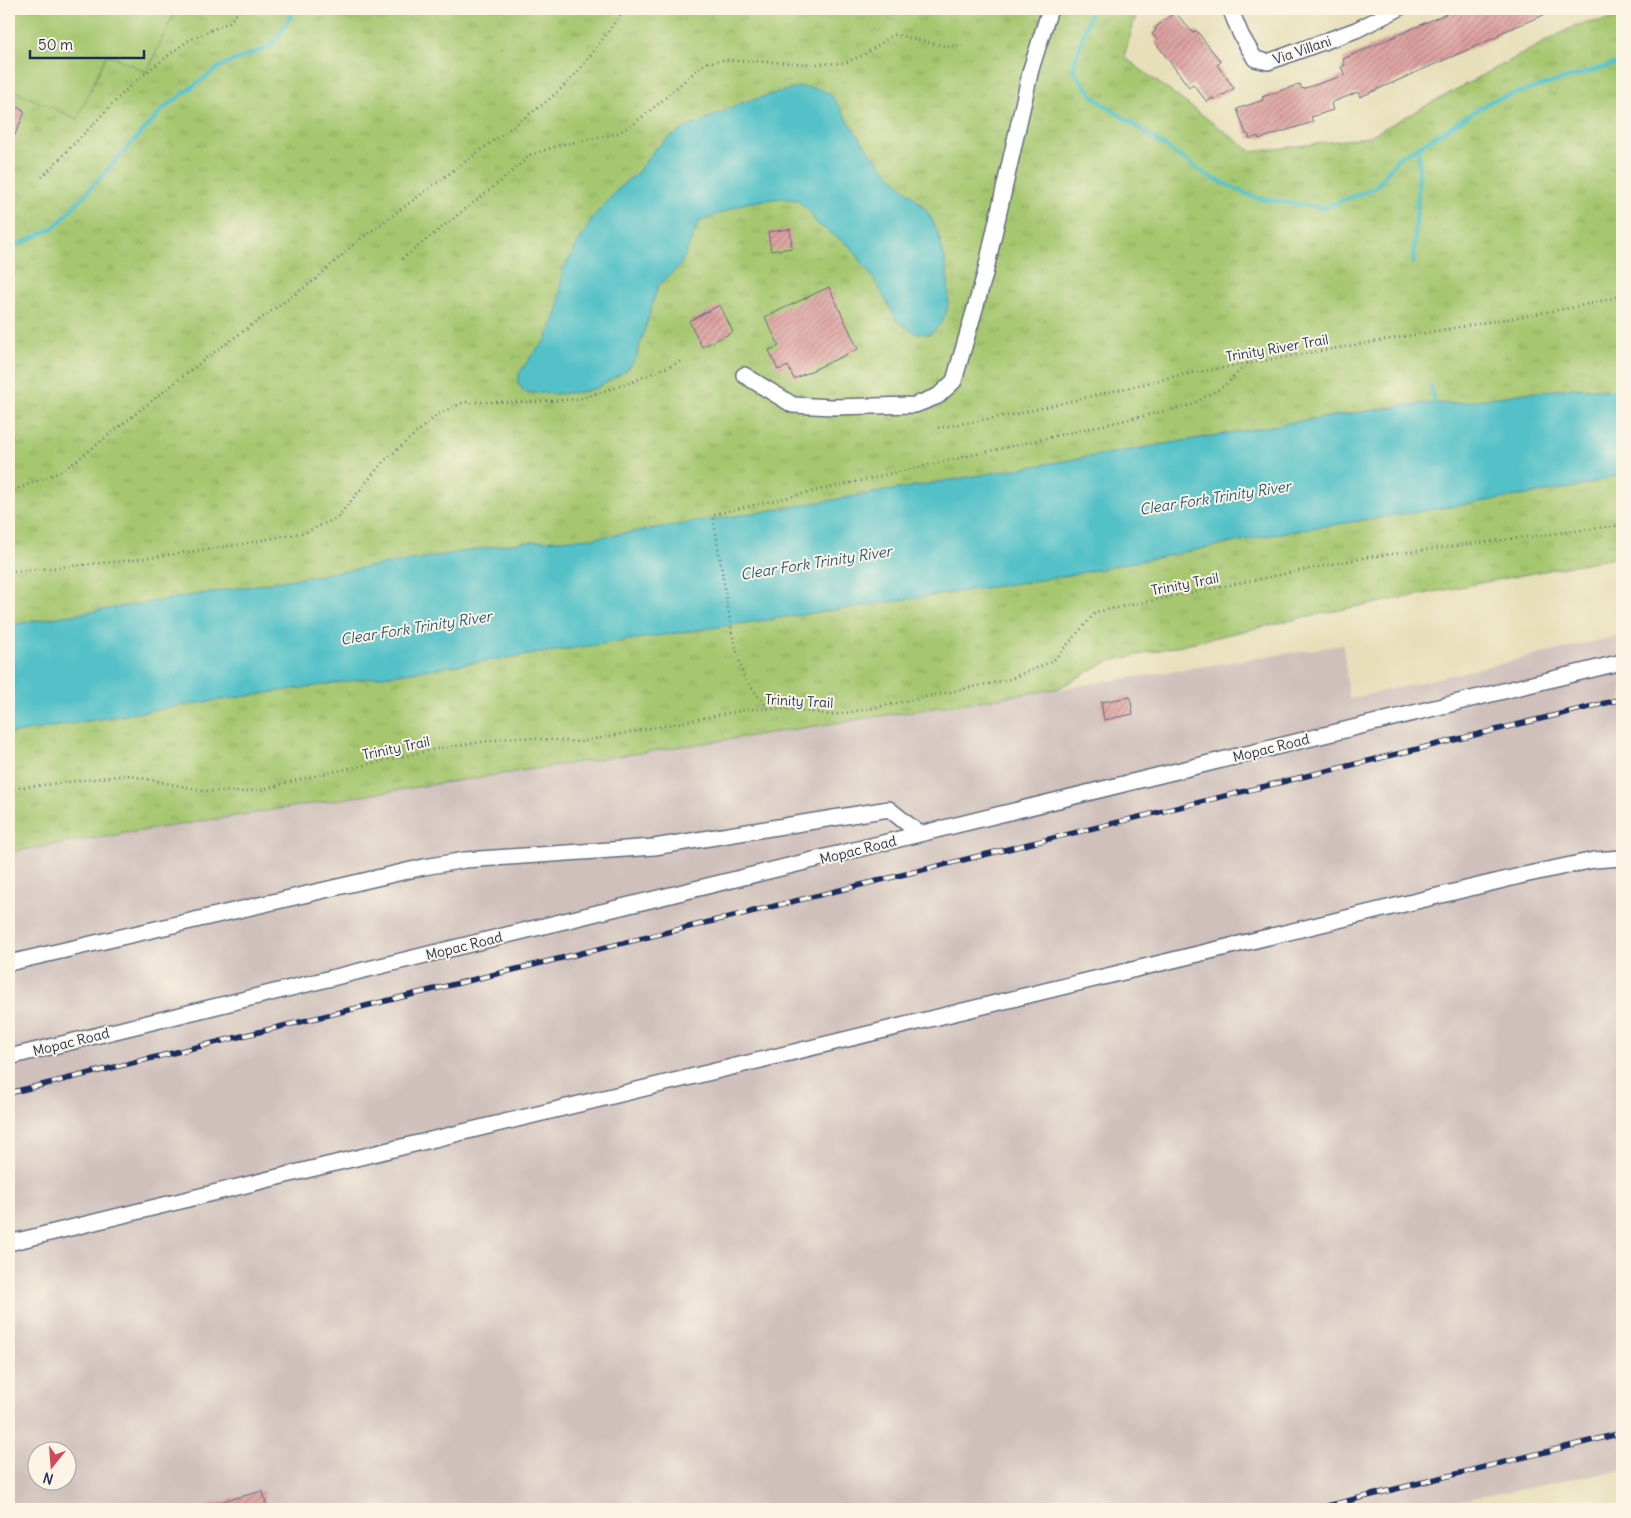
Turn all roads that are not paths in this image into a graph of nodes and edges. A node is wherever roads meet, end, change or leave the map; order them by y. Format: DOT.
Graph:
graph roads {
  1 [pos="1050,9"];
  2 [pos="1232,9"];
  3 [pos="1398,9"];
  4 [pos="744,375"];
  5 [pos="1622,662"];
  6 [pos="920,834"];
  7 [pos="1622,858"];
  8 [pos="9,963"];
  9 [pos="9,1057"];
  10 [pos="9,1243"];
  1 -- 4 [label="street"];
  2 -- 3 [label="street, Via Villani"];
  5 -- 6 [label="street, Mopac Road"];
  6 -- 8 [label="street, Mopac Road"];
  6 -- 9 [label="street, Mopac Road"];
  7 -- 10 [label="street"];
}
